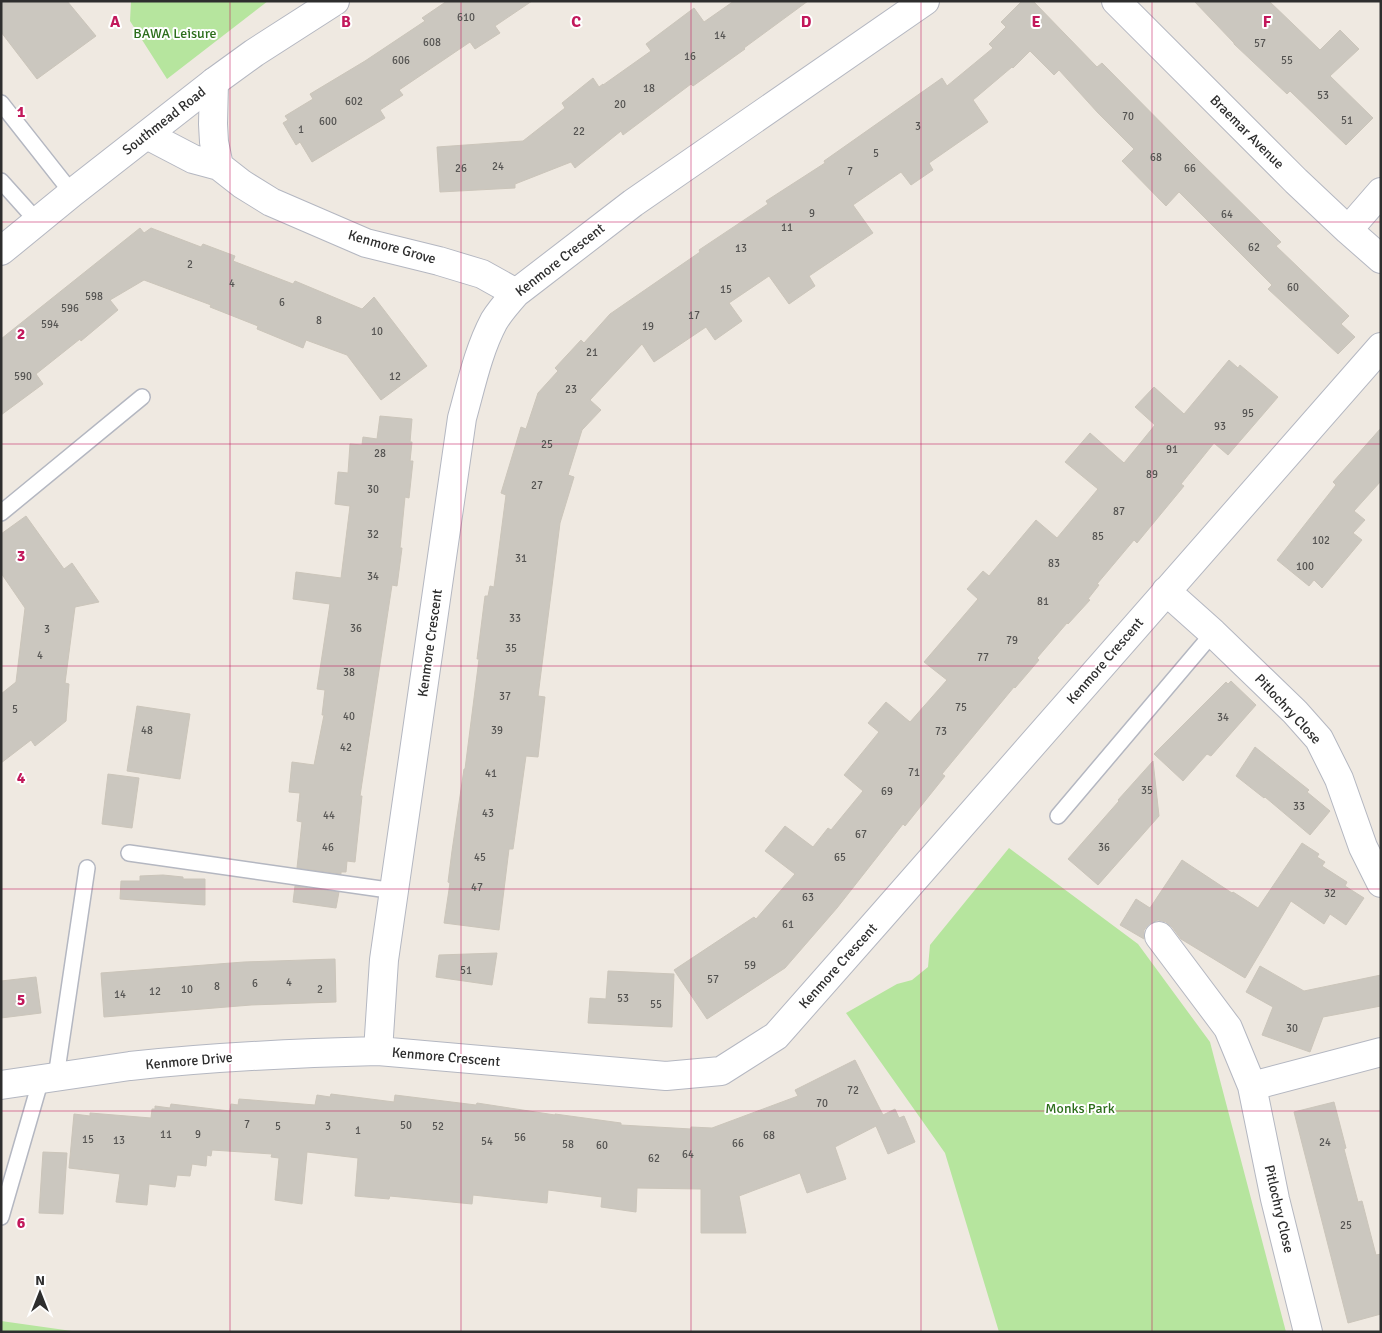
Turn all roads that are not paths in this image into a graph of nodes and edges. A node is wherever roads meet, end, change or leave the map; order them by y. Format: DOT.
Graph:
graph roads {
  1 [pos="335,1"];
  2 [pos="925,1"];
  3 [pos="1116,1"];
  4 [pos="214,82"];
  5 [pos="1,102"];
  6 [pos="147,135"];
  7 [pos="219,166"];
  8 [pos="1,181"];
  9 [pos="1381,192"];
  10 [pos="72,193"];
  11 [pos="37,221"];
  12 [pos="1348,230"];
  13 [pos="1,251"];
  14 [pos="1381,258"];
  15 [pos="516,294"];
  16 [pos="1381,347"];
  17 [pos="142,397"];
  18 [pos="1,513"];
  19 [pos="1166,591"];
  20 [pos="1213,633"];
  21 [pos="1058,816"];
  22 [pos="129,853"];
  23 [pos="87,868"];
  24 [pos="1381,883"];
  25 [pos="395,891"];
  26 [pos="1159,936"];
  27 [pos="378,1051"];
  28 [pos="1381,1052"];
  29 [pos="48,1078"];
  30 [pos="1,1085"];
  31 [pos="1252,1086"];
  32 [pos="1,1217"];
  33 [pos="1308,1332"];
  1 -- 4 [label="street, Southmead Road"];
  2 -- 15 [label="street, Kenmore Crescent"];
  3 -- 12 [label="street, Braemar Avenue"];
  4 -- 6 [label="street, Southmead Road"];
  4 -- 7 [label="street"];
  5 -- 10 [label="lane"];
  6 -- 7 [label="street, Kenmore Grove"];
  6 -- 10 [label="street, Southmead Road"];
  7 -- 15 [label="street, Kenmore Grove"];
  8 -- 11 [label="lane"];
  9 -- 12 [label="street"];
  10 -- 11 [label="street, Southmead Road"];
  11 -- 13 [label="street, Southmead Road"];
  12 -- 14 [label="street, Braemar Avenue"];
  15 -- 25 [label="street, Kenmore Crescent"];
  16 -- 19 [label="street, Kenmore Crescent"];
  17 -- 18 [label="lane"];
  19 -- 20 [label="street, Pitlochry Close"];
  19 -- 27 [label="street, Kenmore Crescent"];
  20 -- 21 [label="lane"];
  20 -- 24 [label="street, Pitlochry Close"];
  22 -- 25 [label="lane"];
  23 -- 29 [label="lane"];
  25 -- 27 [label="street, Kenmore Crescent"];
  26 -- 31 [label="street, Pitlochry Close"];
  27 -- 29 [label="street, Kenmore Drive"];
  28 -- 31 [label="street"];
  29 -- 30 [label="street, Kenmore Drive"];
  29 -- 32 [label="lane"];
  31 -- 33 [label="street, Pitlochry Close"];
}
